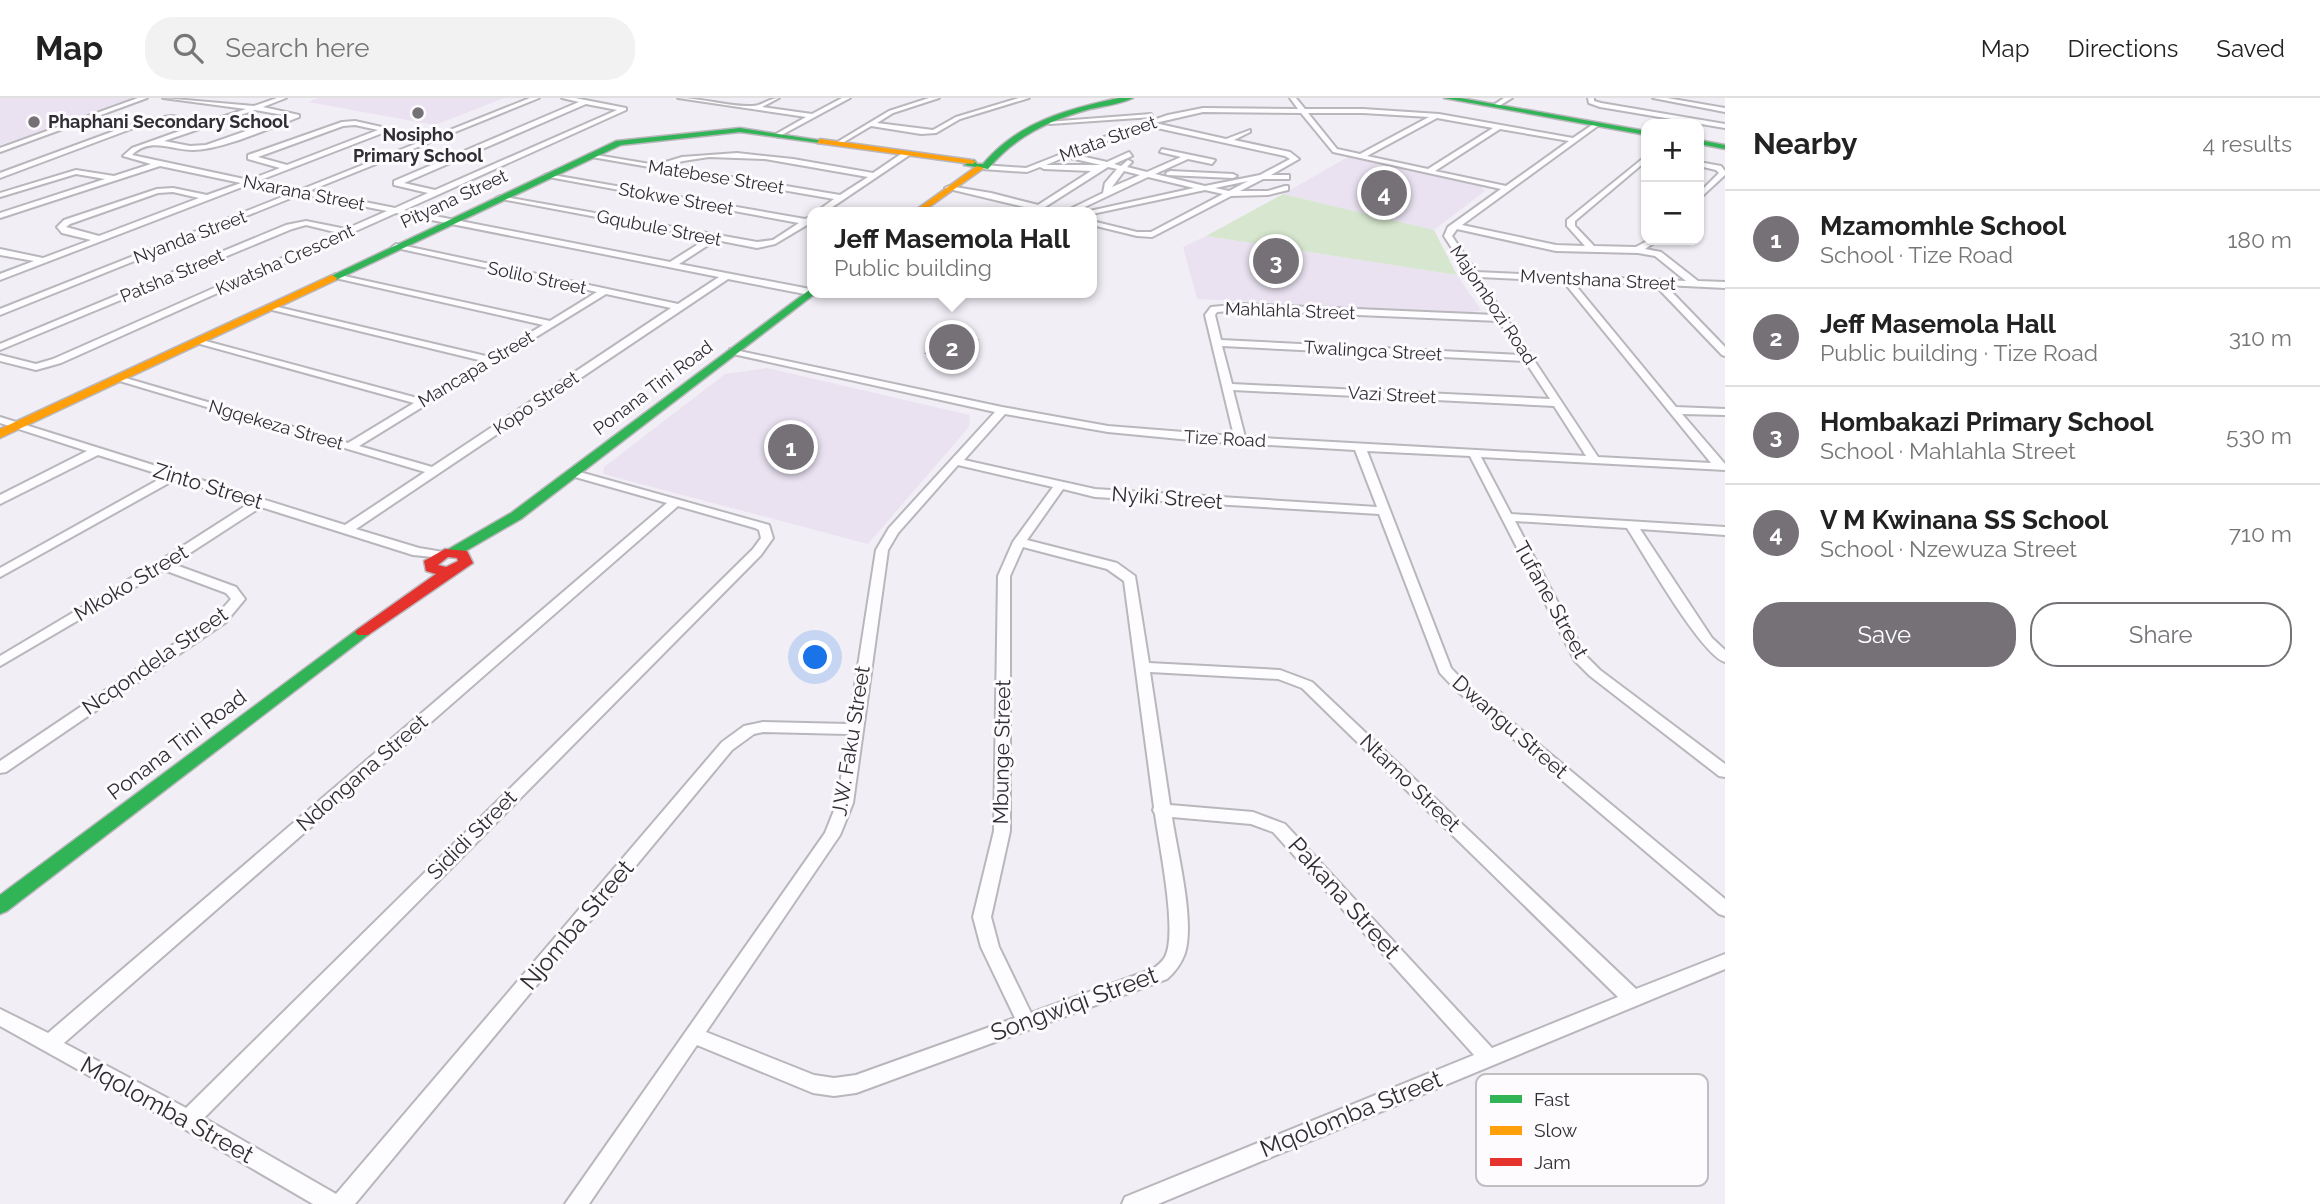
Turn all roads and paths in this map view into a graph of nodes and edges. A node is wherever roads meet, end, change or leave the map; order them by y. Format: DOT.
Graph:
graph roads {
  1 [pos="144,98"];
  2 [pos="166,98"];
  3 [pos="283,98"];
  4 [pos="536,98"];
  5 [pos="565,98"];
  6 [pos="681,98"];
  7 [pos="776,98"];
  8 [pos="848,98"];
  9 [pos="936,98"];
  10 [pos="1026,98"];
  11 [pos="1129,98"];
  12 [pos="1293,98"];
  13 [pos="1448,98"];
  14 [pos="1591,98"];
  15 [pos="1656,98"];
  16 [pos="192,99"];
  17 [pos="704,99"];
  18 [pos="586,101"];
  19 [pos="1503,102"];
  20 [pos="258,108"];
  21 [pos="756,108"];
  22 [pos="1303,110"];
  23 [pos="1725,110"];
  24 [pos="811,116"];
  25 [pos="1439,116"];
  26 [pos="1150,120"];
  27 [pos="1050,122"];
  28 [pos="212,123"];
  29 [pos="869,124"];
  30 [pos="1597,124"];
  31 [pos="1500,126"];
  32 [pos="1725,126"];
  33 [pos="1248,131"];
  34 [pos="50,132"];
  35 [pos="1641,132"];
  36 [pos="75,135"];
  37 [pos="778,135"];
  38 [pos="88,136"];
  39 [pos="100,138"];
  40 [pos="1574,140"];
  41 [pos="157,141"];
  42 [pos="1227,141"];
  43 [pos="1704,143"];
  44 [pos="837,144"];
  45 [pos="1725,147"];
  46 [pos="0,150"];
  47 [pos="1162,151"];
  48 [pos="907,154"];
  49 [pos="1066,155"];
  50 [pos="590,156"];
  51 [pos="1186,157"];
  52 [pos="1360,157"];
  53 [pos="1178,161"];
  54 [pos="1212,162"];
  55 [pos="1641,162"];
  56 [pos="158,164"];
  57 [pos="1107,164"];
  58 [pos="977,165"];
  59 [pos="1704,165"];
  60 [pos="656,167"];
  61 [pos="1037,167"];
  62 [pos="288,168"];
  63 [pos="1099,169"];
  64 [pos="1121,169"];
  65 [pos="1428,172"];
  66 [pos="1151,174"];
  67 [pos="0,176"];
  68 [pos="547,176"];
  69 [pos="875,176"];
  70 [pos="1176,177"];
  71 [pos="1260,177"];
  72 [pos="1286,177"];
  73 [pos="116,179"];
  74 [pos="251,183"];
  75 [pos="1147,184"];
  76 [pos="953,185"];
  77 [pos="1205,188"];
  78 [pos="1285,188"];
  79 [pos="1505,188"];
  80 [pos="1094,191"];
  81 [pos="1704,192"];
  82 [pos="303,193"];
  83 [pos="436,193"];
  84 [pos="1107,193"];
  85 [pos="1141,193"];
  86 [pos="1177,194"];
  87 [pos="1231,194"];
  88 [pos="0,195"];
  89 [pos="208,198"];
  90 [pos="500,198"];
  91 [pos="842,198"];
  92 [pos="1135,202"];
  93 [pos="828,207"];
  94 [pos="924,207"];
  95 [pos="1028,207"];
  96 [pos="1042,207"];
  97 [pos="1078,207"];
  98 [pos="1097,210"];
  99 [pos="396,211"];
  100 [pos="0,216"];
  101 [pos="807,220"];
  102 [pos="451,221"];
  103 [pos="807,221"];
  104 [pos="1097,224"];
  105 [pos="1176,226"];
  106 [pos="1455,226"];
  107 [pos="347,232"];
  108 [pos="714,238"];
  109 [pos="100,239"];
  110 [pos="1646,245"];
  111 [pos="396,247"];
  112 [pos="1592,249"];
  113 [pos="1638,250"];
  114 [pos="0,252"];
  115 [pos="42,260"];
  116 [pos="671,265"];
  117 [pos="1472,274"];
  118 [pos="726,276"];
  119 [pos="0,277"];
  120 [pos="335,277"];
  121 [pos="1566,279"];
  122 [pos="1658,282"];
  123 [pos="1696,284"];
  124 [pos="1725,285"];
  125 [pos="807,291"];
  126 [pos="604,292"];
  127 [pos="807,295"];
  128 [pos="678,307"];
  129 [pos="269,308"];
  130 [pos="0,312"];
  131 [pos="1502,318"];
  132 [pos="551,324"];
  133 [pos="198,342"];
  134 [pos="1217,343"];
  135 [pos="0,347"];
  136 [pos="733,351"];
  137 [pos="1725,353"];
  138 [pos="0,358"];
  139 [pos="1528,358"];
  140 [pos="491,360"];
  141 [pos="118,379"];
  142 [pos="1227,387"];
  143 [pos="422,402"];
  144 [pos="1558,403"];
  145 [pos="1002,410"];
  146 [pos="1674,410"];
  147 [pos="1725,412"];
  148 [pos="0,420"];
  149 [pos="18,425"];
  150 [pos="0,434"];
  151 [pos="1240,440"];
  152 [pos="349,447"];
  153 [pos="1360,448"];
  154 [pos="96,451"];
  155 [pos="1474,454"];
  156 [pos="955,461"];
  157 [pos="1595,461"];
  158 [pos="1722,467"];
  159 [pos="433,471"];
  160 [pos="572,473"];
  161 [pos="175,475"];
  162 [pos="1059,487"];
  163 [pos="0,500"];
  164 [pos="260,502"];
  165 [pos="677,502"];
  166 [pos="1382,511"];
  167 [pos="1506,517"];
  168 [pos="1631,525"];
  169 [pos="346,530"];
  170 [pos="1725,531"];
  171 [pos="1019,542"];
  172 [pos="444,559"];
  173 [pos="163,565"];
  174 [pos="0,573"];
  175 [pos="380,619"];
  176 [pos="1725,658"];
  177 [pos="0,662"];
  178 [pos="1143,667"];
  179 [pos="854,729"];
  180 [pos="0,768"];
  181 [pos="1725,772"];
  182 [pos="1161,810"];
  183 [pos="0,906"];
  184 [pos="1725,909"];
  185 [pos="1725,961"];
  186 [pos="1632,998"];
  187 [pos="0,1017"];
  188 [pos="1026,1022"];
  189 [pos="693,1035"];
  190 [pos="48,1045"];
  191 [pos="1489,1058"];
  192 [pos="188,1120"];
  193 [pos="333,1204"];
  194 [pos="341,1204"];
  195 [pos="576,1204"];
  196 [pos="1133,1204"];
  1 -- 34 [label="street"];
  2 -- 16 [label="street"];
  3 -- 20 [label="street, Nxarana Street"];
  4 -- 82 [label="street, Nyanda Street"];
  5 -- 18 [label="street, Kwatsha Crescent"];
  6 -- 17 [label="street"];
  7 -- 21 [label="street"];
  8 -- 24 [label="street"];
  9 -- 29 [label="street"];
  10 -- 29 [label="street"];
  11 -- 27 [label="street"];
  12 -- 22 [label="street"];
  13 -- 19 [label="street"];
  14 -- 32 [label="street"];
  15 -- 23 [label="street"];
  16 -- 20 [label="street"];
  17 -- 21 [label="street"];
  18 -- 83 [label="street, Kwatsha Crescent"];
  18 -- 83 [label="street"];
  19 -- 30 [label="street"];
  20 -- 28 [label="street, Nxarana Street"];
  20 -- 41 [label="street"];
  21 -- 24 [label="street"];
  22 -- 25 [label="street, Mtata Street"];
  22 -- 26 [label="street, Mtata Street"];
  22 -- 52 [label="street"];
  24 -- 37 [label="street"];
  25 -- 31 [label="street, Mtata Street"];
  25 -- 52 [label="street"];
  26 -- 27 [label="street"];
  26 -- 42 [label="street"];
  26 -- 49 [label="street, Mtata Street"];
  27 -- 58 [label="street"];
  28 -- 39 [label="street"];
  28 -- 41 [label="street, Nxarana Street"];
  29 -- 44 [label="street"];
  30 -- 35 [label="street"];
  30 -- 40 [label="street, Majombozi Road"];
  31 -- 40 [label="street, Mtata Street"];
  31 -- 65 [label="street"];
  33 -- 42 [label="street"];
  34 -- 36 [label="street"];
  34 -- 46 [label="street"];
  37 -- 44 [label="street, Pityana Street"];
  37 -- 50 [label="street, Pityana Street"];
  38 -- 39 [label="street"];
  39 -- 67 [label="street"];
  40 -- 79 [label="street, Majombozi Road"];
  41 -- 56 [label="street, Nxarana Street"];
  42 -- 71 [label="street"];
  43 -- 45 [label="street"];
  44 -- 48 [label="street, Pityana Street"];
  47 -- 51 [label="street"];
  48 -- 58 [label="street, Pityana Street"];
  48 -- 69 [label="street"];
  49 -- 57 [label="street"];
  49 -- 61 [label="street, Mtata Street"];
  50 -- 60 [label="street, Matebese Street"];
  50 -- 68 [label="street, Pityana Street"];
  51 -- 53 [label="street"];
  51 -- 54 [label="street"];
  52 -- 65 [label="street"];
  53 -- 66 [label="street"];
  53 -- 70 [label="street"];
  55 -- 112 [label="street"];
  56 -- 73 [label="street"];
  56 -- 74 [label="street, Nxarana Street"];
  57 -- 63 [label="street"];
  57 -- 64 [label="street"];
  57 -- 64 [label="street"];
  58 -- 61 [label="street, Mtata Street"];
  58 -- 76 [label="street"];
  59 -- 81 [label="street"];
  60 -- 69 [label="street"];
  60 -- 91 [label="street, Matebese Street"];
  61 -- 63 [label="street"];
  62 -- 62 [label="street"];
  62 -- 74 [label="street"];
  63 -- 64 [label="street"];
  63 -- 96 [label="street"];
  64 -- 66 [label="street"];
  64 -- 84 [label="street"];
  65 -- 79 [label="street"];
  66 -- 70 [label="street"];
  66 -- 75 [label="street"];
  66 -- 84 [label="street"];
  68 -- 90 [label="street, Pityana Street"];
  68 -- 101 [label="street, Stokwe Street"];
  69 -- 91 [label="street"];
  70 -- 71 [label="street"];
  70 -- 77 [label="street"];
  70 -- 86 [label="street"];
  71 -- 72 [label="street"];
  71 -- 77 [label="street"];
  71 -- 87 [label="street"];
  73 -- 88 [label="street"];
  73 -- 100 [label="street"];
  74 -- 82 [label="street, Nxarana Street"];
  74 -- 89 [label="street"];
  76 -- 94 [label="street"];
  76 -- 95 [label="street"];
  77 -- 86 [label="street"];
  77 -- 87 [label="street"];
  78 -- 87 [label="street"];
  79 -- 106 [label="street, Majombozi Road"];
  80 -- 84 [label="street"];
  82 -- 99 [label="street, Nxarana Street"];
  82 -- 130 [label="street, Nyanda Street"];
  83 -- 99 [label="street, Kwatsha Crescent"];
  84 -- 92 [label="street"];
  84 -- 97 [label="street"];
  85 -- 92 [label="street"];
  86 -- 92 [label="street"];
  86 -- 105 [label="street"];
  87 -- 105 [label="street"];
  89 -- 109 [label="street"];
  89 -- 109 [label="street"];
  90 -- 102 [label="street, Pityana Street"];
  90 -- 108 [label="street, Gqubule Street"];
  91 -- 93 [label="street"];
  92 -- 98 [label="street"];
  99 -- 102 [label="street, Nxarana Street"];
  99 -- 107 [label="street, Kwatsha Crescent"];
  102 -- 111 [label="street, Pityana Street"];
  102 -- 116 [label="street, Nxarana Street"];
  103 -- 108 [label="street, Gqubule Street"];
  104 -- 105 [label="street"];
  106 -- 112 [label="street"];
  106 -- 117 [label="street, Majombozi Road"];
  107 -- 135 [label="street, Patsha Street"];
  107 -- 138 [label="street, Kwatsha Crescent"];
  108 -- 116 [label="street"];
  109 -- 115 [label="street"];
  110 -- 113 [label="street"];
  111 -- 120 [label="street, Pityana Street"];
  111 -- 126 [label="street, Solilo Street"];
  112 -- 113 [label="street"];
  113 -- 123 [label="street"];
  114 -- 115 [label="street"];
  115 -- 119 [label="street"];
  116 -- 118 [label="street, Nxarana Street"];
  117 -- 121 [label="street, Mventshana Street"];
  117 -- 131 [label="street, Majombozi Road"];
  118 -- 125 [label="street, Nxarana Street"];
  118 -- 128 [label="street, Kopo Street"];
  120 -- 129 [label="street, Pityana Street"];
  120 -- 132 [label="street"];
  121 -- 122 [label="street, Mventshana Street"];
  121 -- 146 [label="street"];
  122 -- 123 [label="street, Mventshana Street"];
  122 -- 137 [label="street"];
  123 -- 124 [label="street, Mventshana Street"];
  126 -- 128 [label="street, Solilo Street"];
  126 -- 132 [label="street, Mancapa Street"];
  127 -- 136 [label="street, Ponana Tini Road"];
  128 -- 159 [label="street, Kopo Street"];
  129 -- 133 [label="street, Pityana Street"];
  129 -- 140 [label="street"];
  131 -- 134 [label="street, Mahlahla Street"];
  131 -- 139 [label="street, Majombozi Road"];
  132 -- 140 [label="street, Mancapa Street"];
  133 -- 141 [label="street, Pityana Street"];
  133 -- 143 [label="street"];
  134 -- 139 [label="street, Twalingca Street"];
  134 -- 142 [label="street, Mahlahla Street"];
  136 -- 145 [label="street, Tize Road"];
  136 -- 160 [label="street, Ponana Tini Road"];
  139 -- 144 [label="street, Majombozi Road"];
  140 -- 143 [label="street, Mancapa Street"];
  141 -- 149 [label="street, Pityana Street"];
  141 -- 152 [label="street, Ngqekeza Street"];
  142 -- 144 [label="street, Vazi Street"];
  142 -- 151 [label="street, Mahlahla Street"];
  143 -- 152 [label="street, Mancapa Street"];
  144 -- 157 [label="street, Majombozi Road"];
  145 -- 151 [label="street, Tize Road"];
  145 -- 156 [label="street, J.W. Faku Street"];
  146 -- 147 [label="street"];
  146 -- 158 [label="street"];
  148 -- 149 [label="street, Zinto Street"];
  149 -- 150 [label="street, Pityana Street"];
  149 -- 154 [label="street, Zinto Street"];
  151 -- 153 [label="street, Tize Road"];
  152 -- 159 [label="street, Ngqekeza Street"];
  153 -- 155 [label="street, Tize Road"];
  153 -- 166 [label="street, Dwangu Street"];
  154 -- 161 [label="street, Zinto Street"];
  154 -- 163 [label="street"];
  155 -- 157 [label="street, Tize Road"];
  155 -- 167 [label="street, Tufane Street"];
  156 -- 162 [label="street, Nyiki Street"];
  156 -- 179 [label="street, J.W. Faku Street"];
  157 -- 158 [label="street, Tize Road"];
  159 -- 169 [label="street, Kopo Street"];
  160 -- 165 [label="street"];
  160 -- 172 [label="street, Ponana Tini Road"];
  161 -- 164 [label="street, Zinto Street"];
  161 -- 174 [label="street"];
  162 -- 166 [label="street, Nyiki Street"];
  162 -- 171 [label="street, Mbunge Street"];
  164 -- 169 [label="street, Zinto Street"];
  164 -- 173 [label="street, Mkoko Street"];
  165 -- 190 [label="street, Ndongana Street"];
  165 -- 192 [label="street, Sididi Street"];
  166 -- 184 [label="street, Dwangu Street"];
  167 -- 168 [label="street"];
  167 -- 181 [label="street, Tufane Street"];
  168 -- 170 [label="street"];
  168 -- 176 [label="street"];
  169 -- 172 [label="street, Zinto Street"];
  171 -- 178 [label="street, Songwiqi Street"];
  171 -- 188 [label="street, Mbunge Street"];
  172 -- 175 [label="street, Ponana Tini Road"];
  172 -- 175 [label="street, Ponana Tini Road"];
  173 -- 177 [label="street, Mkoko Street"];
  173 -- 180 [label="street, Ncqondela Street"];
  175 -- 183 [label="street, Ponana Tini Road"];
  178 -- 182 [label="street, Songwiqi Street"];
  178 -- 186 [label="street, Ntamo Street"];
  179 -- 189 [label="street, J.W. Faku Street"];
  179 -- 194 [label="street, Njomba Street"];
  182 -- 188 [label="street, Songwiqi Street"];
  182 -- 191 [label="street, Pakana Street"];
  185 -- 186 [label="street, Mqolomba Street"];
  186 -- 191 [label="street, Mqolomba Street"];
  187 -- 190 [label="street, Mqolomba Street"];
  188 -- 189 [label="street, Songwiqi Street"];
  189 -- 195 [label="street, J.W. Faku Street"];
  190 -- 192 [label="street, Mqolomba Street"];
  191 -- 196 [label="street, Mqolomba Street"];
  192 -- 193 [label="street, Mqolomba Street"];
}
